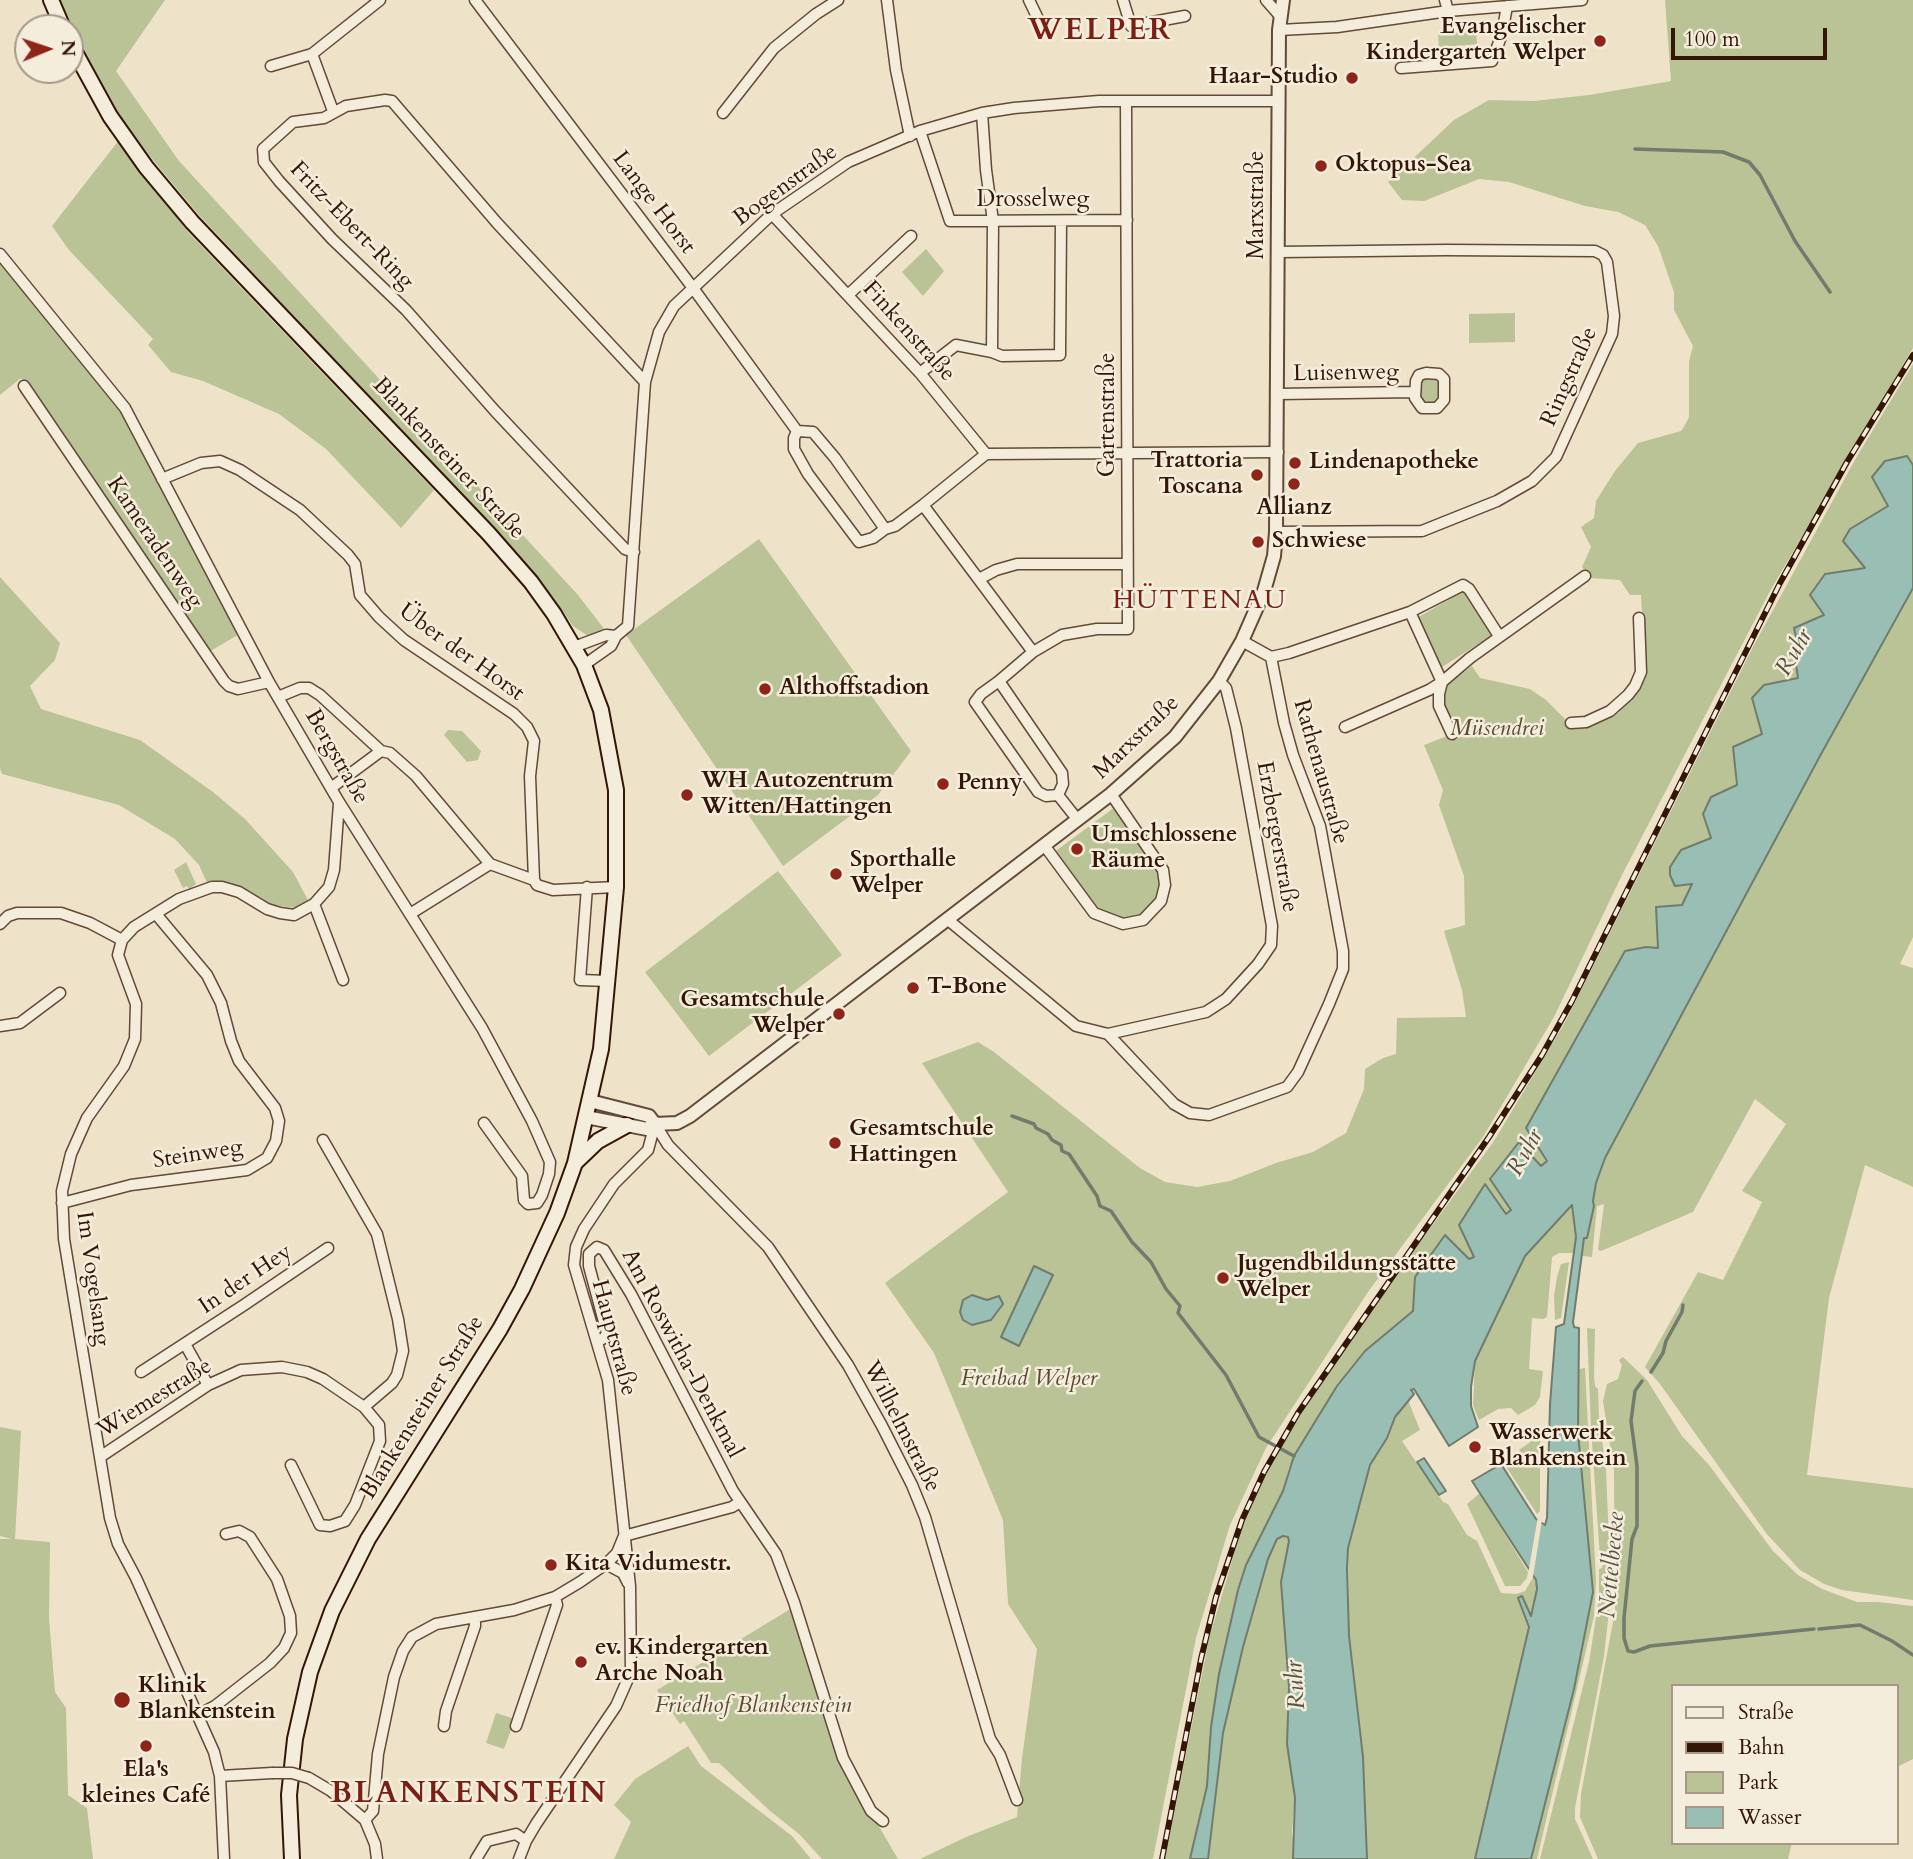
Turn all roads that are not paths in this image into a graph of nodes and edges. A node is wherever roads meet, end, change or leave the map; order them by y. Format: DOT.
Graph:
graph roads {
  1 [pos="380,0"];
  2 [pos="475,0"];
  3 [pos="838,0"];
  4 [pos="887,0"];
  5 [pos="1029,0"];
  6 [pos="1123,0"];
  7 [pos="1266,0"];
  8 [pos="1283,0"];
  9 [pos="1445,0"];
  10 [pos="1582,0"];
  11 [pos="1568,1"];
  12 [pos="1507,6"];
  13 [pos="1448,11"];
  14 [pos="1185,16"];
  15 [pos="1280,16"];
  16 [pos="1041,24"];
  17 [pos="1279,30"];
  18 [pos="312,54"];
  19 [pos="271,66"];
  20 [pos="1401,68"];
  21 [pos="84,69"];
  22 [pos="1126,101"];
  23 [pos="1279,101"];
  24 [pos="333,111"];
  25 [pos="723,113"];
  26 [pos="982,113"];
  27 [pos="915,133"];
  28 [pos="772,214"];
  29 [pos="1127,220"];
  30 [pos="993,221"];
  31 [pos="1061,221"];
  32 [pos="911,236"];
  33 [pos="1279,253"];
  34 [pos="0,254"];
  35 [pos="693,288"];
  36 [pos="848,295"];
  37 [pos="992,352"];
  38 [pos="920,373"];
  39 [pos="645,382"];
  40 [pos="24,386"];
  41 [pos="1415,392"];
  42 [pos="1278,394"];
  43 [pos="797,431"];
  44 [pos="1278,452"];
  45 [pos="986,454"];
  46 [pos="1128,454"];
  47 [pos="162,479"];
  48 [pos="923,505"];
  49 [pos="885,529"];
  50 [pos="1276,533"];
  51 [pos="634,552"];
  52 [pos="1127,564"];
  53 [pos="1584,576"];
  54 [pos="979,579"];
  55 [pos="1410,612"];
  56 [pos="1639,618"];
  57 [pos="616,636"];
  58 [pos="1499,636"];
  59 [pos="1242,641"];
  60 [pos="574,647"];
  61 [pos="1033,652"];
  62 [pos="1271,657"];
  63 [pos="584,666"];
  64 [pos="999,681"];
  65 [pos="1219,681"];
  66 [pos="270,682"];
  67 [pos="1442,682"];
  68 [pos="278,696"];
  69 [pos="1571,723"];
  70 [pos="1345,727"];
  71 [pos="1452,734"];
  72 [pos="381,751"];
  73 [pos="331,788"];
  74 [pos="1058,794"];
  75 [pos="1111,794"];
  76 [pos="339,802"];
  77 [pos="1077,819"];
  78 [pos="1044,845"];
  79 [pos="490,864"];
  80 [pos="534,880"];
  81 [pos="587,887"];
  82 [pos="616,887"];
  83 [pos="314,904"];
  84 [pos="156,914"];
  85 [pos="410,914"];
  86 [pos="947,919"];
  87 [pos="0,923"];
  88 [pos="122,940"];
  89 [pos="342,980"];
  90 [pos="608,981"];
  91 [pos="60,993"];
  92 [pos="0,1026"];
  93 [pos="1108,1034"];
  94 [pos="590,1101"];
  95 [pos="586,1117"];
  96 [pos="484,1123"];
  97 [pos="655,1124"];
  98 [pos="627,1125"];
  99 [pos="323,1140"];
  100 [pos="575,1163"];
  101 [pos="62,1203"];
  102 [pos="328,1248"];
  103 [pos="597,1342"];
  104 [pos="185,1344"];
  105 [pos="141,1372"];
  106 [pos="208,1385"];
  107 [pos="364,1407"];
  108 [pos="100,1457"];
  109 [pos="291,1465"];
  110 [pos="740,1502"];
  111 [pos="226,1534"];
  112 [pos="624,1536"];
  113 [pos="606,1564"];
  114 [pos="630,1586"];
  115 [pos="555,1597"];
  116 [pos="475,1617"];
  117 [pos="198,1715"];
  118 [pos="444,1726"];
  119 [pos="516,1726"];
  120 [pos="220,1776"];
  121 [pos="1017,1800"];
  122 [pos="365,1820"];
  123 [pos="883,1821"];
  124 [pos="526,1841"];
  125 [pos="224,1859"];
  126 [pos="292,1859"];
  127 [pos="377,1859"];
  128 [pos="476,1859"];
  129 [pos="519,1859"];
  1 -- 18 [label="street"];
  2 -- 35 [label="street, Lange Horst"];
  3 -- 25 [label="street"];
  4 -- 27 [label="street"];
  5 -- 16 [label="street"];
  6 -- 14 [label="street"];
  7 -- 15 [label="street"];
  8 -- 15 [label="street, Marxstraße"];
  9 -- 13 [label="street"];
  10 -- 11 [label="street"];
  11 -- 12 [label="street"];
  12 -- 13 [label="street"];
  12 -- 20 [label="street"];
  13 -- 17 [label="street"];
  15 -- 17 [label="street, Marxstraße"];
  17 -- 23 [label="street, Marxstraße"];
  18 -- 19 [label="street"];
  18 -- 24 [label="street"];
  21 -- 60 [label="main road, Blankensteiner Straße"];
  22 -- 23 [label="street, Bogenstraße"];
  22 -- 26 [label="street, Bogenstraße"];
  22 -- 29 [label="street, Gartenstraße"];
  23 -- 33 [label="street, Marxstraße"];
  24 -- 39 [label="street, Fritz-Ebert-Ring"];
  24 -- 51 [label="street, Fritz-Ebert-Ring"];
  26 -- 27 [label="street, Bogenstraße"];
  26 -- 30 [label="street"];
  27 -- 28 [label="street, Bogenstraße"];
  27 -- 30 [label="street, Drosselweg"];
  28 -- 35 [label="street, Bogenstraße"];
  28 -- 36 [label="street, Finkenstraße"];
  29 -- 31 [label="street, Drosselweg"];
  29 -- 46 [label="street, Gartenstraße"];
  30 -- 31 [label="street, Drosselweg"];
  30 -- 37 [label="street"];
  31 -- 37 [label="street"];
  32 -- 36 [label="street"];
  33 -- 42 [label="street, Marxstraße"];
  33 -- 50 [label="street, Ringstraße"];
  34 -- 47 [label="street, Bergstraße"];
  35 -- 39 [label="street, Bogenstraße"];
  35 -- 43 [label="street, Lange Horst"];
  36 -- 38 [label="street, Finkenstraße"];
  37 -- 38 [label="street"];
  38 -- 45 [label="street, Finkenstraße"];
  39 -- 51 [label="street, Bogenstraße"];
  40 -- 66 [label="street, Kameradenweg"];
  41 -- 42 [label="street, Luisenweg"];
  42 -- 44 [label="street, Marxstraße"];
  43 -- 49 [label="street, Lange Horst"];
  43 -- 49 [label="street, Lange Horst"];
  44 -- 46 [label="street"];
  44 -- 50 [label="street, Marxstraße"];
  45 -- 46 [label="street"];
  45 -- 48 [label="street, Lange Horst"];
  46 -- 52 [label="street, Gartenstraße"];
  47 -- 66 [label="street, Bergstraße"];
  47 -- 80 [label="street, Über der Horst"];
  48 -- 49 [label="street, Lange Horst"];
  48 -- 54 [label="street"];
  50 -- 59 [label="street, Marxstraße"];
  51 -- 57 [label="street, Bogenstraße"];
  52 -- 54 [label="street"];
  52 -- 61 [label="street, Gartenstraße"];
  53 -- 58 [label="street"];
  54 -- 61 [label="street"];
  55 -- 58 [label="street"];
  55 -- 62 [label="street"];
  55 -- 67 [label="street"];
  56 -- 69 [label="street"];
  57 -- 60 [label="street"];
  57 -- 63 [label="street, Bogenstraße"];
  58 -- 67 [label="street"];
  59 -- 62 [label="street"];
  59 -- 65 [label="street, Marxstraße"];
  60 -- 63 [label="main road, Blankensteiner Straße"];
  61 -- 64 [label="street"];
  62 -- 93 [label="street, Rathenaustraße"];
  63 -- 82 [label="main road, Blankensteiner Straße"];
  64 -- 74 [label="street"];
  64 -- 74 [label="street"];
  65 -- 75 [label="street, Marxstraße"];
  65 -- 93 [label="street, Erzbergerstraße"];
  66 -- 68 [label="street, Bergstraße"];
  67 -- 70 [label="street"];
  67 -- 71 [label="street"];
  68 -- 72 [label="street"];
  68 -- 73 [label="street, Bergstraße"];
  72 -- 73 [label="street"];
  72 -- 79 [label="street"];
  73 -- 76 [label="street, Bergstraße"];
  74 -- 77 [label="street"];
  75 -- 77 [label="street, Marxstraße"];
  75 -- 78 [label="street"];
  76 -- 83 [label="street"];
  76 -- 85 [label="street, Bergstraße"];
  77 -- 78 [label="street, Marxstraße"];
  78 -- 86 [label="street, Marxstraße"];
  79 -- 80 [label="street"];
  79 -- 85 [label="street"];
  80 -- 81 [label="street"];
  81 -- 82 [label="street"];
  81 -- 90 [label="street"];
  82 -- 90 [label="main road, Blankensteiner Straße"];
  83 -- 84 [label="street"];
  83 -- 89 [label="street"];
  84 -- 88 [label="street"];
  84 -- 101 [label="street, Steinweg"];
  85 -- 96 [label="street, Bergstraße"];
  86 -- 93 [label="street, Erzbergerstraße"];
  86 -- 97 [label="street, Marxstraße"];
  87 -- 88 [label="street"];
  88 -- 101 [label="street, Im Vogelsang"];
  90 -- 94 [label="main road, Blankensteiner Straße"];
  91 -- 92 [label="street"];
  94 -- 95 [label="main road, Blankensteiner Straße"];
  94 -- 97 [label="street"];
  95 -- 98 [label="street, Marxstraße"];
  95 -- 100 [label="main road, Blankensteiner Straße"];
  97 -- 98 [label="street, Marxstraße"];
  97 -- 103 [label="street, Hauptstraße"];
  97 -- 121 [label="street, Wilhelmstraße"];
  98 -- 100 [label="main road"];
  99 -- 107 [label="street"];
  100 -- 126 [label="main road, Blankensteiner Straße"];
  101 -- 108 [label="street, Im Vogelsang"];
  102 -- 104 [label="street, In der Hey"];
  103 -- 110 [label="street, Am Roswitha-Denkmal"];
  103 -- 112 [label="street, Hauptstraße"];
  104 -- 105 [label="street, In der Hey"];
  104 -- 106 [label="street, In der Hey"];
  106 -- 107 [label="street, Wiemestraße"];
  106 -- 108 [label="street, Wiemestraße"];
  107 -- 109 [label="street"];
  108 -- 117 [label="street, Im Vogelsang"];
  110 -- 112 [label="street"];
  110 -- 123 [label="street, Am Roswitha-Denkmal"];
  111 -- 117 [label="street"];
  112 -- 113 [label="street"];
  112 -- 114 [label="street, Hauptstraße"];
  113 -- 114 [label="street"];
  113 -- 115 [label="street"];
  114 -- 124 [label="street, Hauptstraße"];
  115 -- 116 [label="street"];
  115 -- 119 [label="street"];
  116 -- 118 [label="street"];
  116 -- 122 [label="street"];
  117 -- 120 [label="street, Im Vogelsang"];
  120 -- 122 [label="street, bridge"];
  120 -- 125 [label="street, Im Vogelsang"];
  122 -- 127 [label="street"];
  124 -- 128 [label="street"];
  124 -- 129 [label="street, Hauptstraße"];
}
